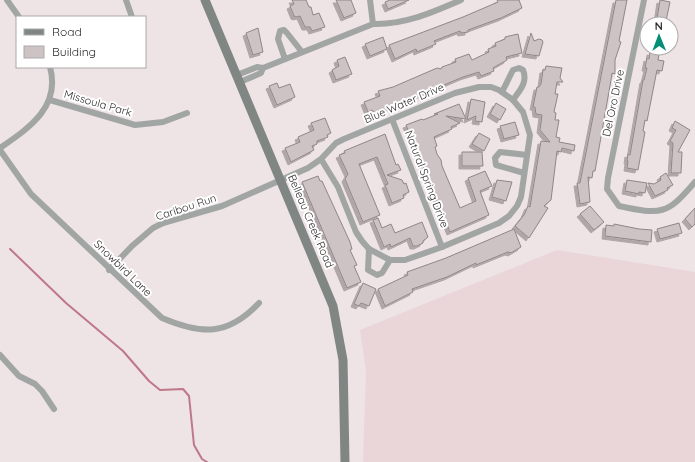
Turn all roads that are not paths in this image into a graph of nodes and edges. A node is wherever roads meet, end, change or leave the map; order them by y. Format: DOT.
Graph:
graph roads {
  1 [pos="7,0"];
  2 [pos="126,0"];
  3 [pos="205,0"];
  4 [pos="370,0"];
  5 [pos="462,0"];
  6 [pos="644,0"];
  7 [pos="18,16"];
  8 [pos="132,16"];
  9 [pos="373,24"];
  10 [pos="302,52"];
  11 [pos="285,59"];
  12 [pos="50,68"];
  13 [pos="239,78"];
  14 [pos="502,92"];
  15 [pos="50,100"];
  16 [pos="513,100"];
  17 [pos="187,114"];
  18 [pos="392,119"];
  19 [pos="0,149"];
  20 [pos="527,155"];
  21 [pos="321,159"];
  22 [pos="524,173"];
  23 [pos="280,179"];
  24 [pos="695,182"];
  25 [pos="442,248"];
  26 [pos="369,249"];
  27 [pos="390,260"];
  28 [pos="109,270"];
  29 [pos="259,303"];
  30 [pos="0,355"];
  31 [pos="54,409"];
  32 [pos="345,462"];
  1 -- 7 [label="street"];
  2 -- 8 [label="street"];
  3 -- 13 [label="main road, Belleau Creek Road"];
  4 -- 9 [label="street"];
  5 -- 9 [label="street"];
  6 -- 24 [label="street, Del Oro Drive"];
  9 -- 10 [label="street"];
  10 -- 11 [label="street"];
  10 -- 11 [label="street"];
  11 -- 13 [label="street"];
  12 -- 15 [label="street"];
  13 -- 23 [label="main road, Belleau Creek Road"];
  14 -- 16 [label="street, Blue Water Drive"];
  14 -- 16 [label="street"];
  14 -- 18 [label="street, Blue Water Drive"];
  15 -- 17 [label="street, Missoula Park"];
  15 -- 19 [label="street"];
  16 -- 20 [label="street, Blue Water Drive"];
  18 -- 21 [label="street, Blue Water Drive"];
  18 -- 25 [label="street, Natural Spring Drive"];
  19 -- 28 [label="street, Snowbird Lane"];
  20 -- 22 [label="street, Blue Water Drive"];
  20 -- 22 [label="street"];
  21 -- 23 [label="street, Blue Water Drive"];
  21 -- 26 [label="street"];
  22 -- 25 [label="street, Blue Water Drive"];
  23 -- 28 [label="street, Caribou Run"];
  23 -- 32 [label="main road, Belleau Creek Road"];
  25 -- 27 [label="street, Blue Water Drive"];
  26 -- 27 [label="street"];
  26 -- 27 [label="street"];
  28 -- 29 [label="street, Snowbird Lane"];
  30 -- 31 [label="street"];
}
